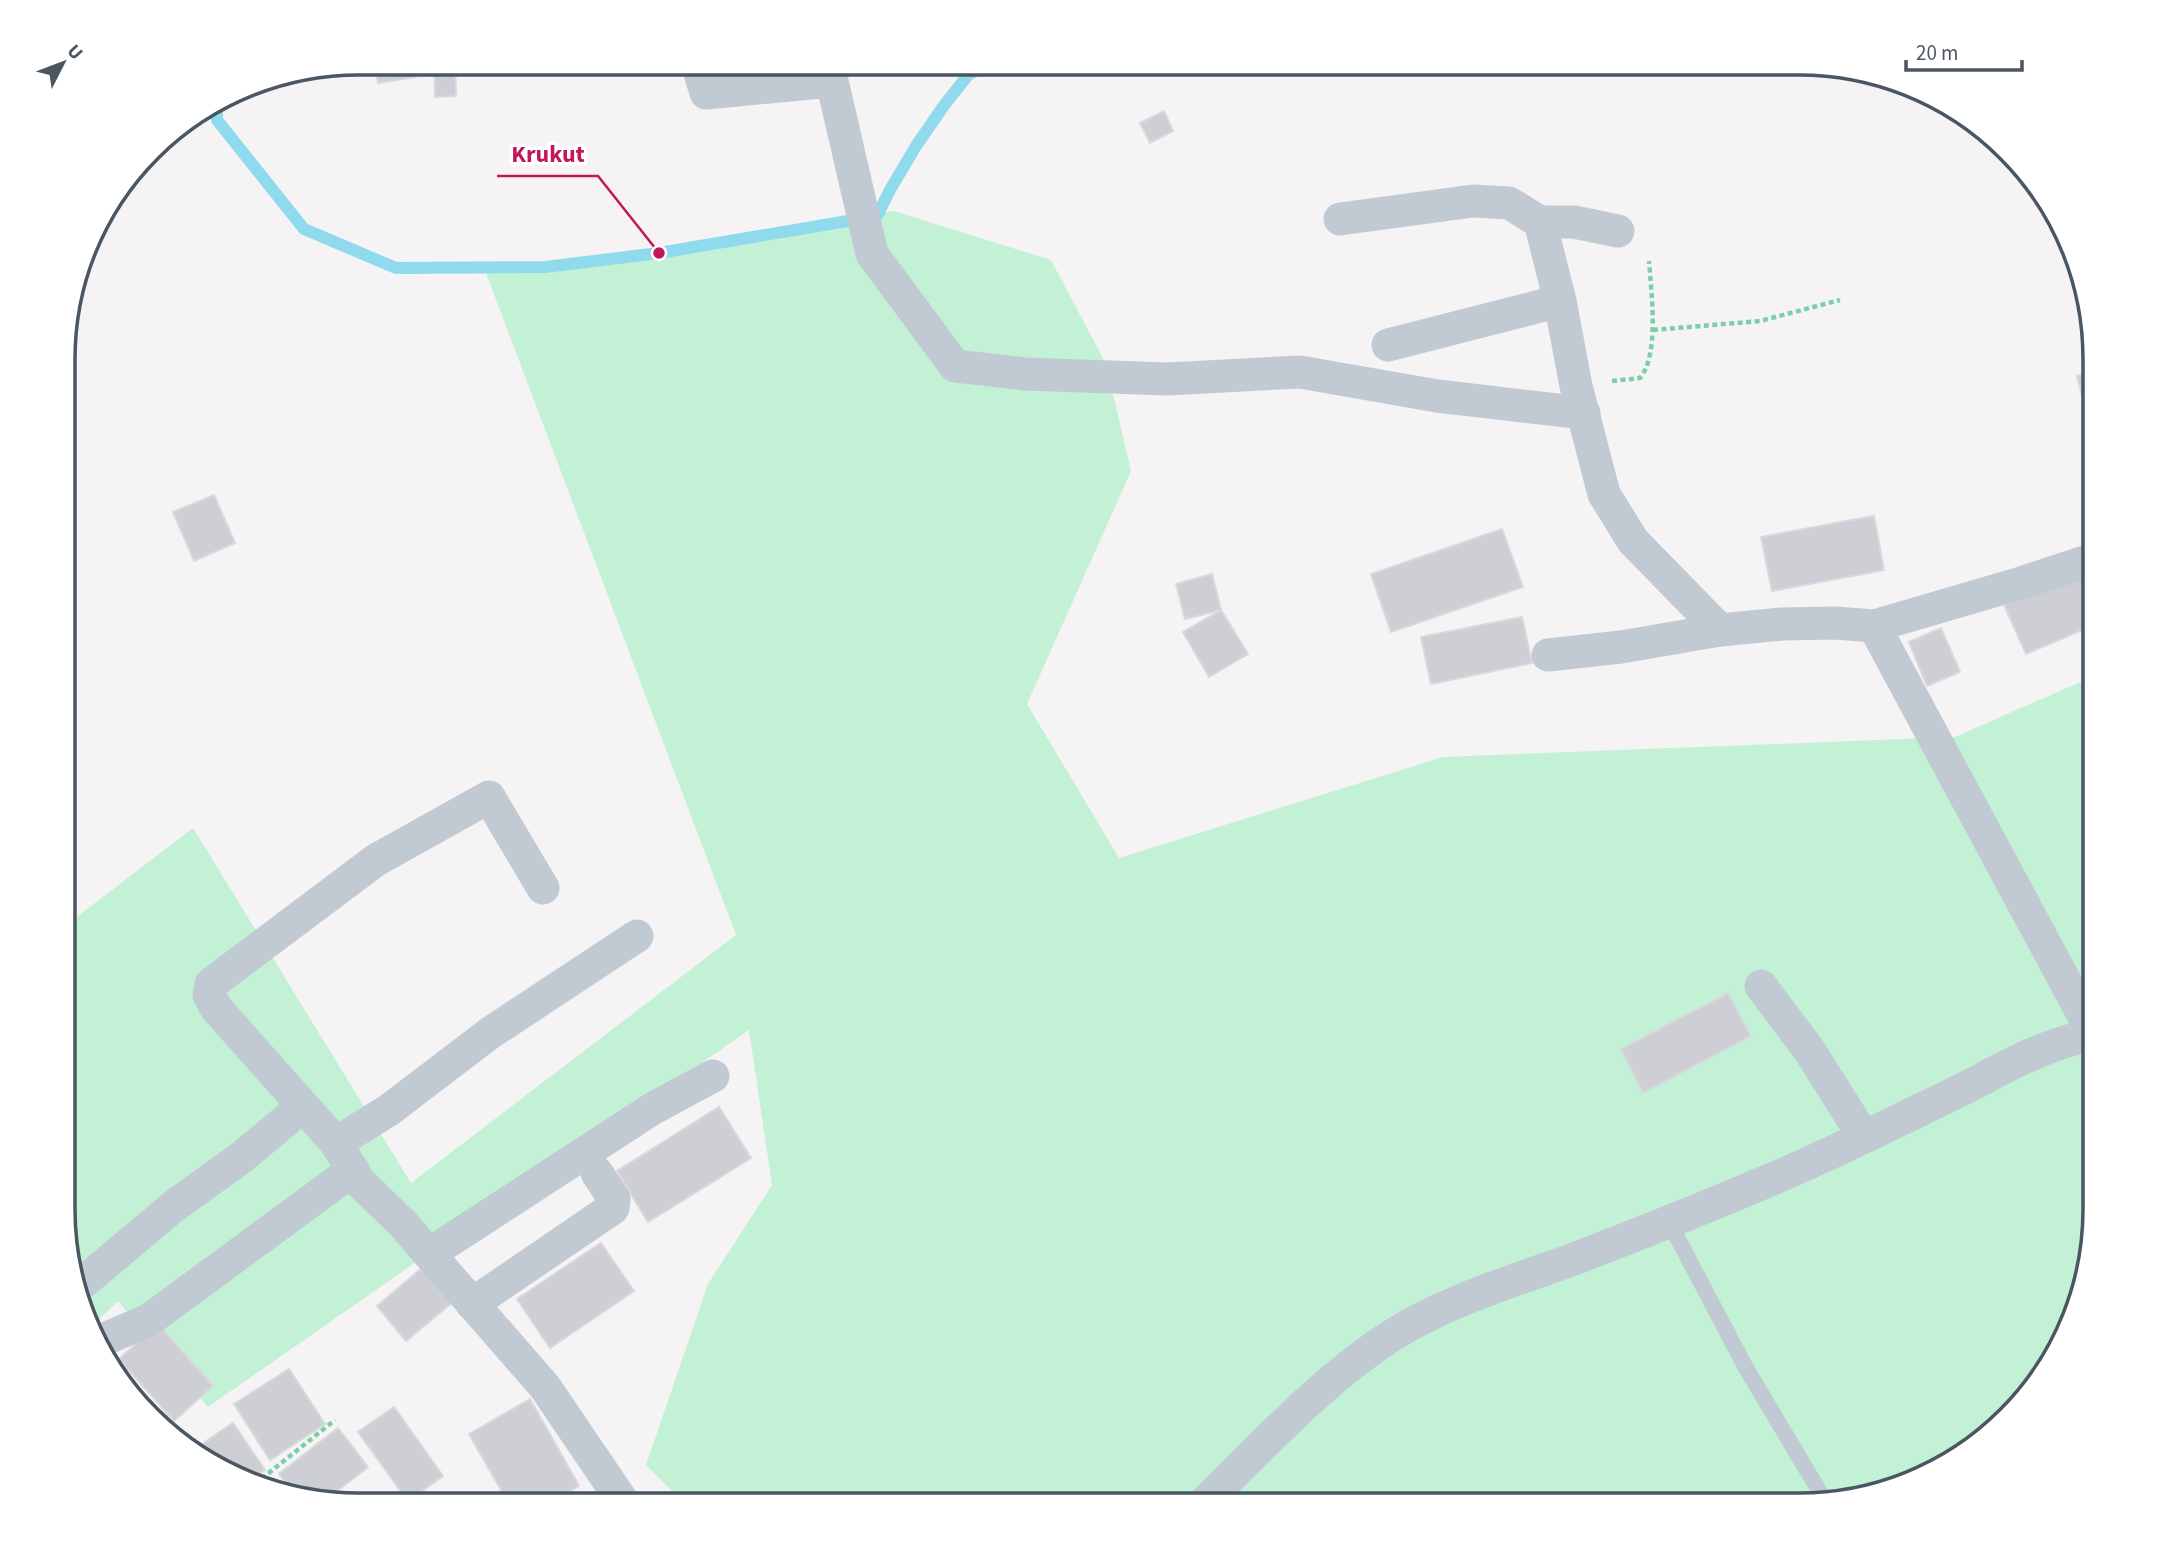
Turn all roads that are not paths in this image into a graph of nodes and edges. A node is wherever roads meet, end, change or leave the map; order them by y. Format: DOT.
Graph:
graph roads {
  1 [pos="701,75"];
  2 [pos="1340,219"];
  3 [pos="1540,222"];
  4 [pos="1618,231"];
  5 [pos="1560,301"];
  6 [pos="1388,345"];
  7 [pos="1580,400"];
  8 [pos="2083,563"];
  9 [pos="1874,626"];
  10 [pos="1720,631"];
  11 [pos="1548,655"];
  12 [pos="543,888"];
  13 [pos="637,936"];
  14 [pos="1761,986"];
  15 [pos="2083,1015"];
  16 [pos="2083,1038"];
  17 [pos="713,1076"];
  18 [pos="303,1106"];
  19 [pos="1864,1137"];
  20 [pos="344,1157"];
  21 [pos="597,1173"];
  22 [pos="1669,1222"];
  23 [pos="429,1254"];
  24 [pos="85,1281"];
  25 [pos="472,1304"];
  26 [pos="106,1338"];
  27 [pos="1820,1492"];
  28 [pos="617,1493"];
  29 [pos="1214,1493"];
  1 -- 7 [label="street"];
  2 -- 3 [label="street"];
  3 -- 4 [label="street"];
  3 -- 5 [label="street"];
  5 -- 6 [label="street"];
  5 -- 7 [label="street"];
  7 -- 10 [label="street"];
  8 -- 9 [label="street"];
  9 -- 10 [label="street"];
  9 -- 15 [label="street"];
  10 -- 11 [label="street"];
  12 -- 18 [label="street"];
  13 -- 20 [label="street"];
  14 -- 19 [label="street"];
  16 -- 19 [label="street"];
  17 -- 23 [label="street"];
  18 -- 20 [label="street"];
  18 -- 24 [label="street"];
  19 -- 22 [label="street"];
  20 -- 23 [label="street"];
  20 -- 26 [label="street"];
  21 -- 25 [label="street"];
  22 -- 27 [label="lane"];
  22 -- 29 [label="street"];
  23 -- 25 [label="street"];
  25 -- 28 [label="street"];
}
